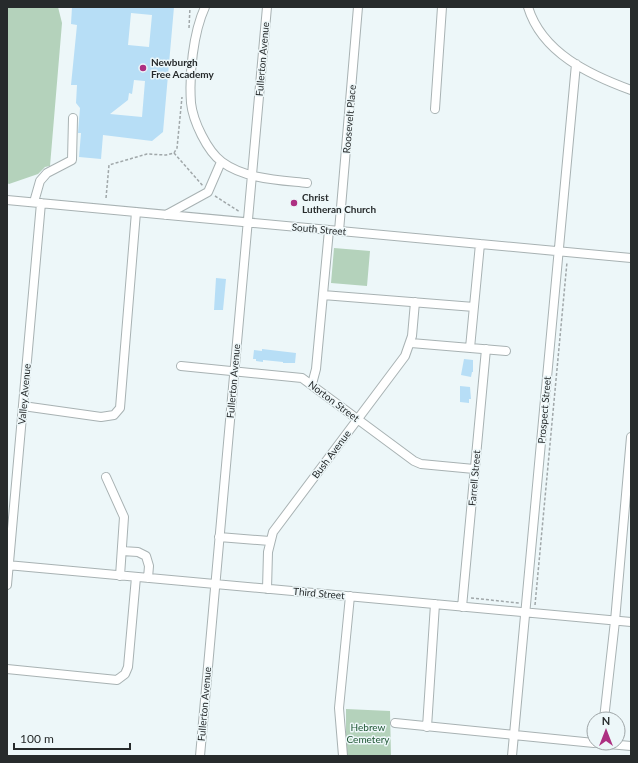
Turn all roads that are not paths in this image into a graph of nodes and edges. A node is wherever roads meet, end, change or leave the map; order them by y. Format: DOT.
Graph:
graph roads {
  1 [pos="205,7"];
  2 [pos="267,7"];
  3 [pos="358,7"];
  4 [pos="442,7"];
  5 [pos="528,7"];
  6 [pos="576,64"];
  7 [pos="631,90"];
  8 [pos="435,108"];
  9 [pos="73,118"];
  10 [pos="221,162"];
  11 [pos="252,175"];
  12 [pos="307,183"];
  13 [pos="7,200"];
  14 [pos="38,203"];
  15 [pos="136,212"];
  16 [pos="166,215"];
  17 [pos="248,223"];
  18 [pos="329,230"];
  19 [pos="339,231"];
  20 [pos="480,244"];
  21 [pos="558,252"];
  22 [pos="631,258"];
  23 [pos="323,295"];
  24 [pos="414,302"];
  25 [pos="474,307"];
  26 [pos="411,344"];
  27 [pos="470,348"];
  28 [pos="486,350"];
  29 [pos="506,351"];
  30 [pos="181,366"];
  31 [pos="234,371"];
  32 [pos="312,384"];
  33 [pos="23,406"];
  34 [pos="358,419"];
  35 [pos="631,437"];
  36 [pos="474,470"];
  37 [pos="106,477"];
  38 [pos="219,537"];
  39 [pos="270,541"];
  40 [pos="122,551"];
  41 [pos="8,565"];
  42 [pos="120,576"];
  43 [pos="136,577"];
  44 [pos="148,578"];
  45 [pos="215,584"];
  46 [pos="7,585"];
  47 [pos="267,589"];
  48 [pos="350,596"];
  49 [pos="435,604"];
  50 [pos="462,607"];
  51 [pos="526,613"];
  52 [pos="615,621"];
  53 [pos="631,622"];
  54 [pos="7,670"];
  55 [pos="605,711"];
  56 [pos="395,723"];
  57 [pos="427,727"];
  58 [pos="514,735"];
  59 [pos="586,742"];
  60 [pos="200,756"];
  61 [pos="343,756"];
  62 [pos="512,756"];
  1 -- 10 [label="street"];
  2 -- 11 [label="street, Fullerton Avenue"];
  3 -- 19 [label="street, Roosevelt Place"];
  4 -- 8 [label="street"];
  5 -- 6 [label="street"];
  6 -- 7 [label="street"];
  6 -- 21 [label="street, Prospect Street"];
  9 -- 14 [label="street, Valley Avenue"];
  10 -- 11 [label="street"];
  10 -- 16 [label="street"];
  11 -- 12 [label="street"];
  11 -- 17 [label="street, Fullerton Avenue"];
  13 -- 14 [label="street, South Street"];
  14 -- 15 [label="street, South Street"];
  14 -- 33 [label="street, Valley Avenue"];
  15 -- 16 [label="street, South Street"];
  15 -- 33 [label="street"];
  16 -- 17 [label="street, South Street"];
  17 -- 18 [label="street, South Street"];
  17 -- 31 [label="street, Fullerton Avenue"];
  18 -- 19 [label="street, South Street"];
  18 -- 23 [label="street"];
  19 -- 20 [label="street, South Street"];
  20 -- 21 [label="street, South Street"];
  20 -- 25 [label="street"];
  21 -- 22 [label="street, South Street"];
  21 -- 51 [label="street, Prospect Street"];
  23 -- 24 [label="street"];
  23 -- 32 [label="street"];
  24 -- 25 [label="street"];
  24 -- 26 [label="street, Bush Avenue"];
  25 -- 27 [label="street"];
  26 -- 27 [label="street"];
  26 -- 34 [label="street, Bush Avenue"];
  27 -- 28 [label="street"];
  28 -- 29 [label="street"];
  28 -- 36 [label="street, Farrell Street"];
  30 -- 31 [label="street, Norton Street"];
  31 -- 32 [label="street, Norton Street"];
  31 -- 38 [label="street, Fullerton Avenue"];
  32 -- 34 [label="street, Norton Street"];
  33 -- 41 [label="street, Valley Avenue"];
  34 -- 36 [label="street, Norton Street"];
  34 -- 39 [label="street, Bush Avenue"];
  35 -- 52 [label="street"];
  36 -- 50 [label="street, Farrell Street"];
  37 -- 40 [label="street"];
  38 -- 39 [label="street"];
  38 -- 45 [label="street, Fullerton Avenue"];
  39 -- 47 [label="street, Bush Avenue"];
  40 -- 42 [label="street"];
  40 -- 44 [label="street"];
  41 -- 42 [label="street, Third Street"];
  41 -- 46 [label="street, Valley Avenue"];
  42 -- 43 [label="street, Third Street"];
  43 -- 44 [label="street, Third Street"];
  43 -- 54 [label="street"];
  44 -- 45 [label="street, Third Street"];
  45 -- 47 [label="street, Third Street"];
  45 -- 60 [label="street, Fullerton Avenue"];
  47 -- 48 [label="street, Third Street"];
  48 -- 49 [label="street, Third Street"];
  48 -- 61 [label="street"];
  49 -- 50 [label="street, Third Street"];
  49 -- 57 [label="street"];
  50 -- 51 [label="street, Third Street"];
  51 -- 52 [label="street, Third Street"];
  51 -- 58 [label="street, Prospect Street"];
  52 -- 53 [label="street, Third Street"];
  52 -- 55 [label="street"];
  56 -- 57 [label="street"];
  57 -- 58 [label="street"];
  58 -- 59 [label="street"];
  58 -- 62 [label="street, Prospect Street"];
}
